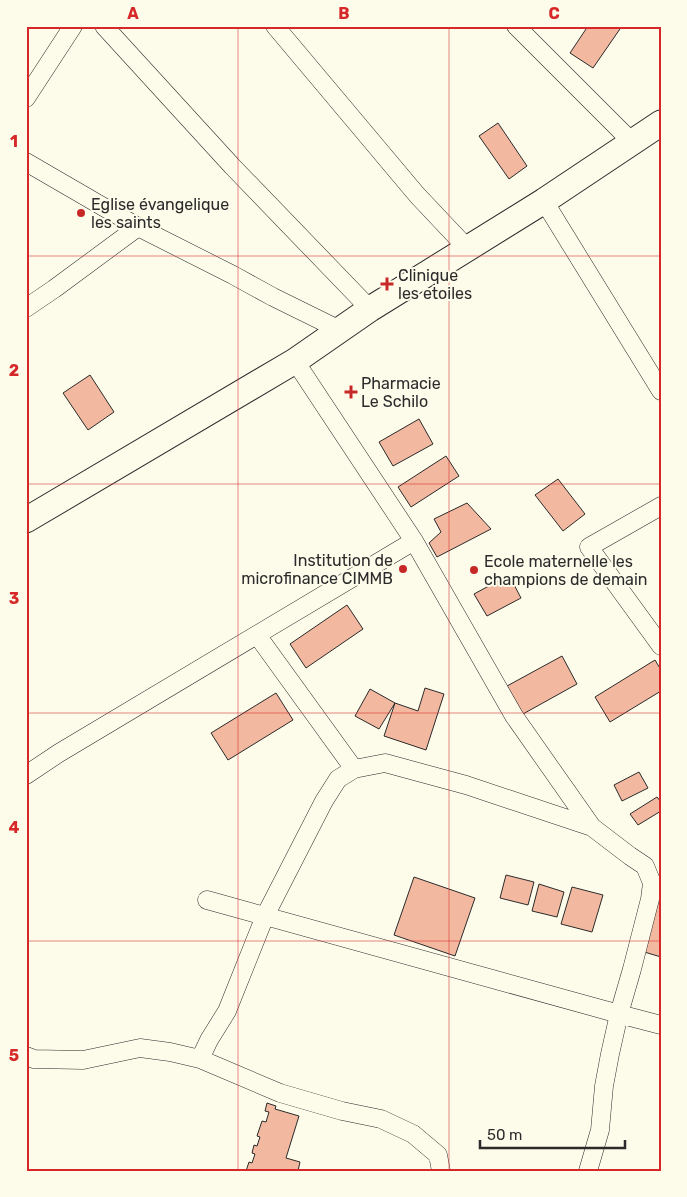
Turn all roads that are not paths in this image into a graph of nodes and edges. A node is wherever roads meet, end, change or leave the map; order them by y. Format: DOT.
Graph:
graph roads {
  1 [pos="73,26"];
  2 [pos="104,26"];
  3 [pos="275,26"];
  4 [pos="516,26"];
  5 [pos="26,98"];
  6 [pos="661,123"];
  7 [pos="632,142"];
  8 [pos="26,162"];
  9 [pos="544,201"];
  10 [pos="138,227"];
  11 [pos="467,248"];
  12 [pos="26,308"];
  13 [pos="370,309"];
  14 [pos="340,330"];
  15 [pos="295,361"];
  16 [pos="661,391"];
  17 [pos="661,506"];
  18 [pos="26,520"];
  19 [pos="414,541"];
  20 [pos="257,635"];
  21 [pos="661,646"];
  22 [pos="354,768"];
  23 [pos="26,775"];
  24 [pos="592,827"];
  25 [pos="653,867"];
  26 [pos="207,900"];
  27 [pos="265,916"];
  28 [pos="619,1014"];
  29 [pos="661,1025"];
  30 [pos="26,1056"];
  31 [pos="200,1059"];
  32 [pos="441,1171"];
  33 [pos="588,1171"];
  1 -- 5 [label="street"];
  2 -- 13 [label="street"];
  3 -- 11 [label="street"];
  4 -- 7 [label="street"];
  6 -- 7 [label="main road"];
  7 -- 9 [label="main road"];
  8 -- 10 [label="street"];
  9 -- 11 [label="main road"];
  9 -- 16 [label="street"];
  10 -- 12 [label="street"];
  10 -- 14 [label="street"];
  11 -- 13 [label="main road"];
  13 -- 14 [label="main road"];
  14 -- 15 [label="main road"];
  15 -- 18 [label="main road"];
  15 -- 19 [label="street"];
  17 -- 21 [label="street"];
  19 -- 20 [label="street"];
  19 -- 24 [label="street"];
  20 -- 22 [label="street"];
  20 -- 23 [label="street"];
  22 -- 24 [label="street"];
  22 -- 27 [label="street"];
  24 -- 25 [label="street"];
  25 -- 28 [label="street"];
  26 -- 27 [label="street"];
  27 -- 28 [label="street"];
  27 -- 31 [label="street"];
  28 -- 29 [label="street"];
  28 -- 33 [label="street"];
  30 -- 31 [label="street"];
  31 -- 32 [label="street"];
}
